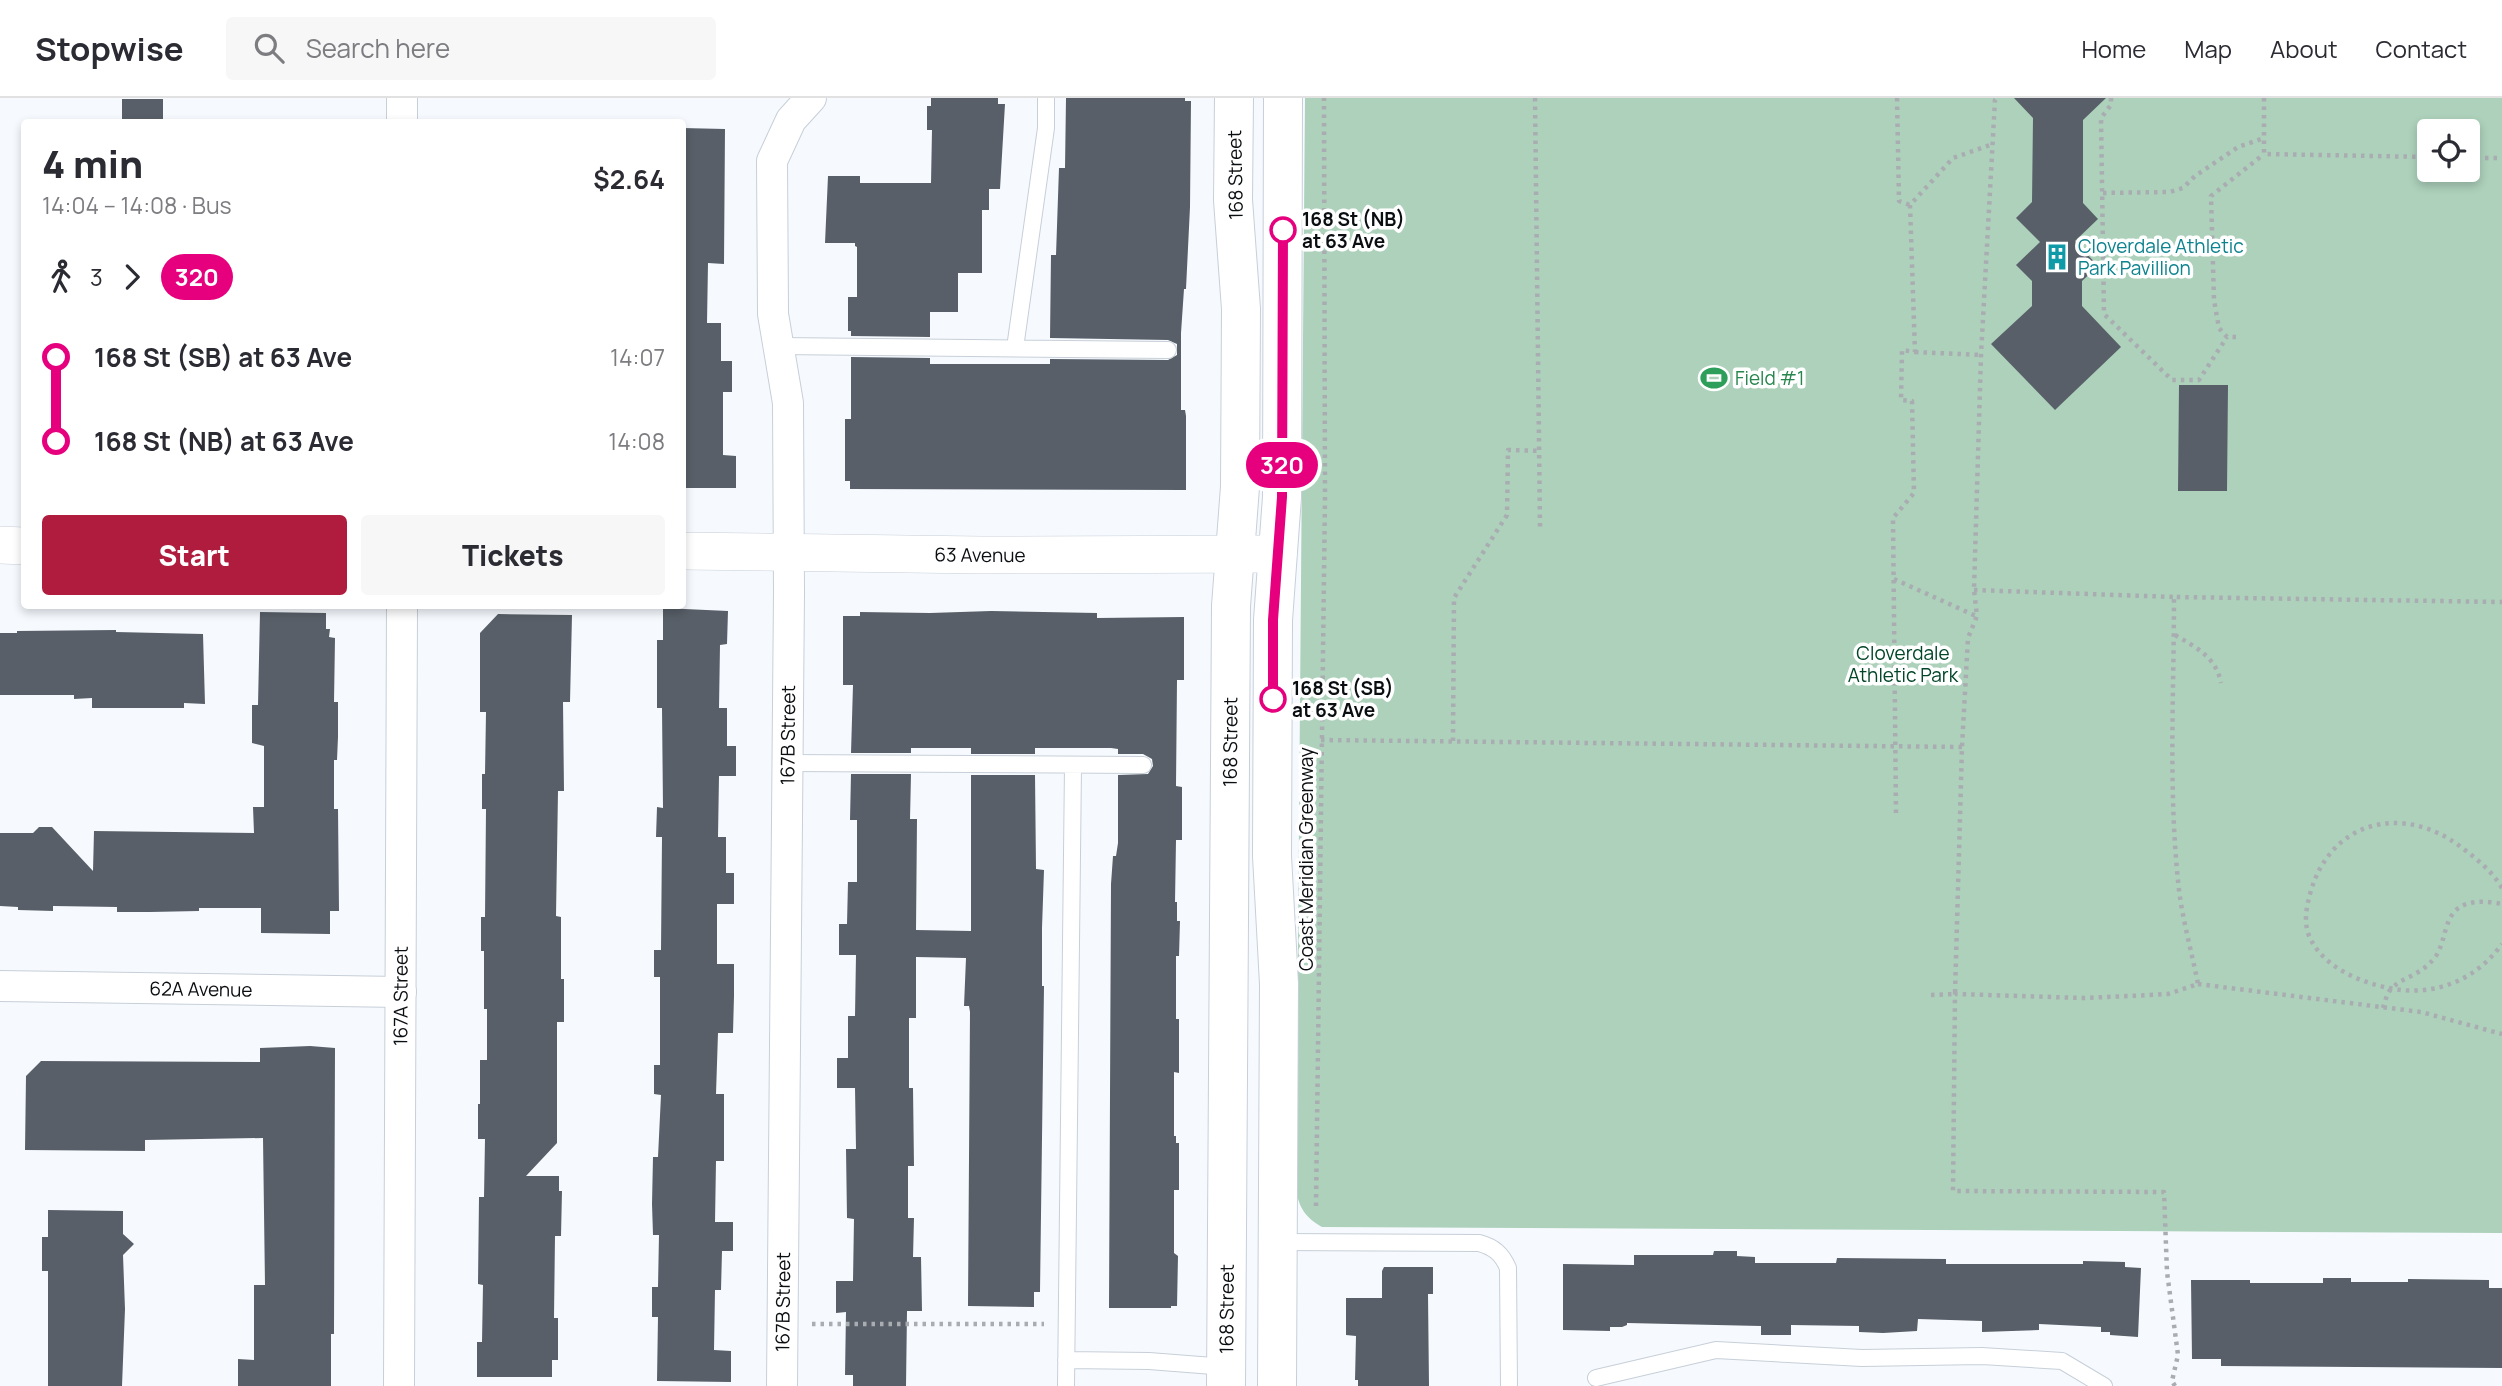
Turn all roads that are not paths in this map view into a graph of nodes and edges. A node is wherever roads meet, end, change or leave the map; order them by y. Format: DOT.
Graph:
graph roads {
  1 [pos="402,98"];
  2 [pos="811,98"];
  3 [pos="1046,98"];
  4 [pos="1234,98"];
  5 [pos="1283,98"];
  6 [pos="402,119"];
  7 [pos="779,346"];
  8 [pos="1015,348"];
  9 [pos="1168,350"];
  10 [pos="0,545"];
  11 [pos="21,546"];
  12 [pos="686,551"];
  13 [pos="789,552"];
  14 [pos="1235,554"];
  15 [pos="1278,554"];
  16 [pos="402,609"];
  17 [pos="788,763"];
  18 [pos="1143,765"];
  19 [pos="1073,766"];
  20 [pos="0,986"];
  21 [pos="401,992"];
  22 [pos="1296,1242"];
  23 [pos="1066,1360"];
  24 [pos="1226,1377"];
  25 [pos="1595,1378"];
  26 [pos="399,1386"];
  27 [pos="782,1386"];
  28 [pos="1066,1386"];
  29 [pos="1277,1386"];
  30 [pos="1509,1386"];
  31 [pos="2104,1386"];
  1 -- 6 [label="street"];
  2 -- 7 [label="street, 167B Street"];
  3 -- 8 [label="lane"];
  4 -- 14 [label="main road, 168 Street"];
  5 -- 15 [label="main road"];
  7 -- 8 [label="lane"];
  7 -- 13 [label="street, 167B Street"];
  8 -- 9 [label="lane"];
  10 -- 11 [label="street"];
  12 -- 13 [label="street, 63 Avenue"];
  13 -- 14 [label="street, 63 Avenue"];
  13 -- 17 [label="street, 167B Street"];
  14 -- 15 [label="street, 63 Avenue"];
  14 -- 24 [label="main road, 168 Street"];
  15 -- 22 [label="main road"];
  16 -- 21 [label="street, 167A Street"];
  17 -- 19 [label="lane"];
  17 -- 27 [label="street, 167B Street"];
  18 -- 19 [label="lane"];
  19 -- 23 [label="lane"];
  20 -- 21 [label="street, 62A Avenue"];
  21 -- 26 [label="street, 167A Street"];
  22 -- 29 [label="main road"];
  22 -- 30 [label="lane"];
  23 -- 24 [label="lane"];
  23 -- 28 [label="lane"];
  25 -- 31 [label="lane"];
}
